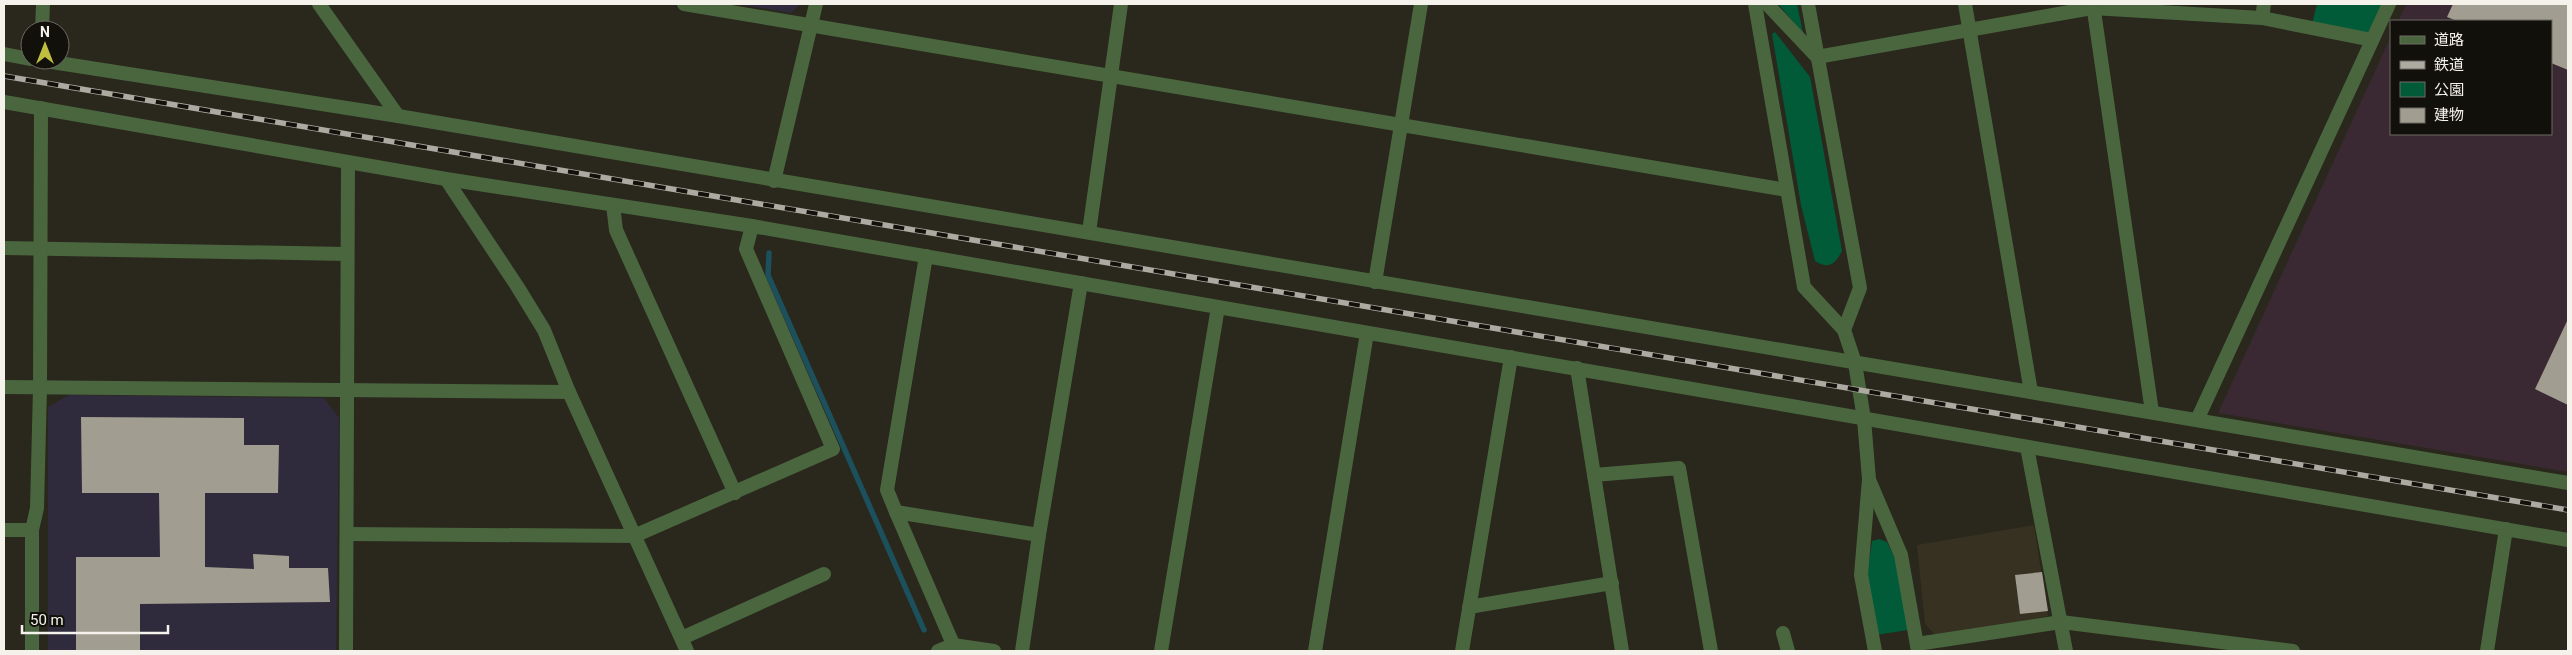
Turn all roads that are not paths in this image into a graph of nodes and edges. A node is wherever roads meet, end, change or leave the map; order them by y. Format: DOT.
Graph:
graph roads {
  1 [pos="43,4"];
  2 [pos="320,4"];
  3 [pos="684,4"];
  4 [pos="816,4"];
  5 [pos="1121,4"];
  6 [pos="1421,4"];
  7 [pos="1755,4"];
  8 [pos="1767,4"];
  9 [pos="1808,4"];
  10 [pos="1965,4"];
  11 [pos="2264,4"];
  12 [pos="2389,4"];
  13 [pos="2093,6"];
  14 [pos="2262,18"];
  15 [pos="42,20"];
  16 [pos="810,26"];
  17 [pos="1969,29"];
  18 [pos="2372,40"];
  19 [pos="4,54"];
  20 [pos="20,56"];
  21 [pos="1817,57"];
  22 [pos="70,65"];
  23 [pos="1112,75"];
  24 [pos="4,102"];
  25 [pos="41,108"];
  26 [pos="398,116"];
  27 [pos="1401,124"];
  28 [pos="348,162"];
  29 [pos="446,179"];
  30 [pos="774,181"];
  31 [pos="1787,190"];
  32 [pos="614,205"];
  33 [pos="752,226"];
  34 [pos="1089,232"];
  35 [pos="4,248"];
  36 [pos="40,248"];
  37 [pos="347,254"];
  38 [pos="926,256"];
  39 [pos="1375,282"];
  40 [pos="1081,283"];
  41 [pos="1218,307"];
  42 [pos="1844,330"];
  43 [pos="1367,333"];
  44 [pos="1511,357"];
  45 [pos="1855,363"];
  46 [pos="1577,368"];
  47 [pos="4,387"];
  48 [pos="40,388"];
  49 [pos="347,390"];
  50 [pos="569,392"];
  51 [pos="2031,392"];
  52 [pos="2152,412"];
  53 [pos="1864,419"];
  54 [pos="2197,420"];
  55 [pos="2027,447"];
  56 [pos="1594,475"];
  57 [pos="1869,479"];
  58 [pos="2568,483"];
  59 [pos="735,493"];
  60 [pos="896,512"];
  61 [pos="2506,529"];
  62 [pos="4,530"];
  63 [pos="32,530"];
  64 [pos="347,534"];
  65 [pos="1039,535"];
  66 [pos="634,536"];
  67 [pos="2568,540"];
  68 [pos="824,574"];
  69 [pos="1612,583"];
  70 [pos="1469,607"];
  71 [pos="2061,622"];
  72 [pos="1783,633"];
  73 [pos="684,645"];
  74 [pos="2200,646"];
  75 [pos="954,648"];
  76 [pos="1917,648"];
  77 [pos="32,651"];
  78 [pos="346,651"];
  79 [pos="938,651"];
  80 [pos="994,651"];
  81 [pos="1022,651"];
  82 [pos="1161,651"];
  83 [pos="1315,651"];
  84 [pos="1462,651"];
  85 [pos="1622,651"];
  86 [pos="1710,651"];
  87 [pos="1788,651"];
  88 [pos="1875,651"];
  89 [pos="2066,651"];
  90 [pos="2292,651"];
  91 [pos="2487,651"];
  1 -- 15 [label="street"];
  2 -- 26 [label="street"];
  3 -- 16 [label="street"];
  4 -- 16 [label="street"];
  5 -- 23 [label="street"];
  6 -- 27 [label="street"];
  7 -- 31 [label="street"];
  8 -- 21 [label="street"];
  9 -- 21 [label="street"];
  10 -- 17 [label="street"];
  11 -- 14 [label="street"];
  12 -- 18 [label="street"];
  13 -- 14 [label="street"];
  13 -- 17 [label="street"];
  13 -- 52 [label="street"];
  14 -- 18 [label="street"];
  16 -- 23 [label="street"];
  16 -- 30 [label="street"];
  17 -- 21 [label="street"];
  17 -- 51 [label="street"];
  18 -- 54 [label="street"];
  19 -- 20 [label="street"];
  21 -- 42 [label="street"];
  22 -- 26 [label="street"];
  23 -- 27 [label="street"];
  23 -- 34 [label="street"];
  24 -- 25 [label="street"];
  25 -- 28 [label="street"];
  25 -- 36 [label="street"];
  26 -- 30 [label="street"];
  27 -- 31 [label="street"];
  27 -- 39 [label="street"];
  28 -- 29 [label="street"];
  28 -- 37 [label="street"];
  29 -- 32 [label="street"];
  29 -- 50 [label="street"];
  30 -- 34 [label="street"];
  31 -- 42 [label="street"];
  32 -- 33 [label="street"];
  32 -- 59 [label="street"];
  33 -- 38 [label="street"];
  33 -- 59 [label="street"];
  34 -- 39 [label="street"];
  35 -- 36 [label="street"];
  36 -- 37 [label="street"];
  36 -- 48 [label="street"];
  37 -- 49 [label="street"];
  38 -- 40 [label="street"];
  38 -- 60 [label="street"];
  39 -- 45 [label="street"];
  40 -- 41 [label="street"];
  40 -- 65 [label="street"];
  41 -- 43 [label="street"];
  41 -- 82 [label="street"];
  42 -- 45 [label="street"];
  43 -- 44 [label="street"];
  43 -- 83 [label="street"];
  44 -- 46 [label="street"];
  44 -- 70 [label="street"];
  45 -- 51 [label="street"];
  45 -- 53 [label="street"];
  46 -- 53 [label="street"];
  46 -- 56 [label="street"];
  47 -- 48 [label="street"];
  48 -- 49 [label="street"];
  48 -- 63 [label="street"];
  49 -- 50 [label="street"];
  49 -- 64 [label="street"];
  50 -- 66 [label="street"];
  51 -- 52 [label="street"];
  52 -- 54 [label="street"];
  53 -- 55 [label="street"];
  53 -- 57 [label="street"];
  54 -- 58 [label="street"];
  55 -- 61 [label="street"];
  55 -- 71 [label="street"];
  56 -- 69 [label="street"];
  56 -- 86 [label="street"];
  57 -- 76 [label="street"];
  57 -- 88 [label="street"];
  59 -- 66 [label="street"];
  60 -- 65 [label="street"];
  60 -- 75 [label="street"];
  61 -- 67 [label="street"];
  61 -- 91 [label="street"];
  62 -- 63 [label="street"];
  63 -- 77 [label="street"];
  64 -- 66 [label="street"];
  64 -- 78 [label="street"];
  65 -- 81 [label="street"];
  66 -- 73 [label="street"];
  68 -- 73 [label="street"];
  69 -- 70 [label="street"];
  69 -- 85 [label="street"];
  70 -- 84 [label="street"];
  71 -- 74 [label="street"];
  71 -- 76 [label="street"];
  71 -- 89 [label="street"];
  72 -- 87 [label="street"];
  74 -- 90 [label="street"];
  75 -- 79 [label="street"];
  75 -- 80 [label="street"];
}
